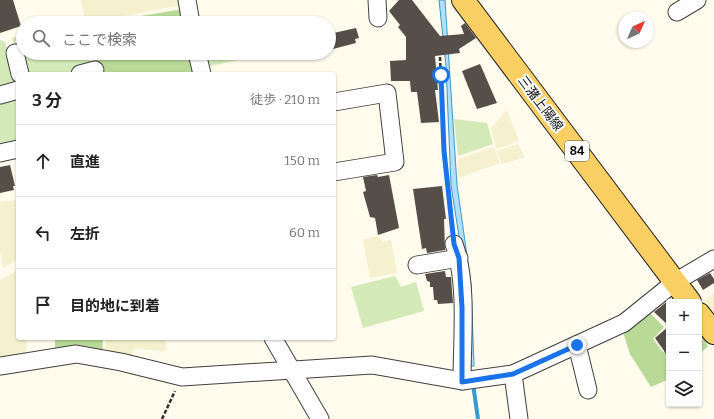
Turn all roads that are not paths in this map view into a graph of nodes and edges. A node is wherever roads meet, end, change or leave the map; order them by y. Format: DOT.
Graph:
graph roads {
  1 [pos="188,0"];
  2 [pos="377,0"];
  3 [pos="463,0"];
  4 [pos="697,0"];
  5 [pos="677,12"];
  6 [pos="190,16"];
  7 [pos="378,18"];
  8 [pos="15,53"];
  9 [pos="16,57"];
  10 [pos="17,60"];
  11 [pos="199,60"];
  12 [pos="20,72"];
  13 [pos="202,72"];
  14 [pos="16,91"];
  15 [pos="0,95"];
  16 [pos="336,102"];
  17 [pos="16,149"];
  18 [pos="0,153"];
  19 [pos="336,172"];
  20 [pos="714,259"];
  21 [pos="417,265"];
  22 [pos="674,282"];
  23 [pos="688,299"];
  24 [pos="702,318"];
  25 [pos="714,333"];
  26 [pos="273,340"];
  27 [pos="577,345"];
  28 [pos="0,366"];
  29 [pos="291,371"];
  30 [pos="513,374"];
  31 [pos="462,382"];
  32 [pos="588,390"];
  33 [pos="320,419"];
  34 [pos="519,419"];
  1 -- 6 [label="street"];
  2 -- 7 [label="street"];
  3 -- 22 [label="main road, 三潴上陽線 / 84"];
  4 -- 5 [label="street"];
  8 -- 9 [label="street"];
  10 -- 12 [label="street"];
  11 -- 13 [label="street"];
  14 -- 15 [label="street"];
  16 -- 19 [label="street"];
  17 -- 18 [label="street"];
  20 -- 22 [label="street"];
  21 -- 31 [label="street"];
  22 -- 23 [label="main road, 三潴上陽線 / 84"];
  22 -- 27 [label="street"];
  24 -- 25 [label="main road"];
  26 -- 29 [label="street"];
  27 -- 30 [label="street"];
  27 -- 32 [label="street"];
  28 -- 29 [label="street"];
  29 -- 31 [label="street"];
  29 -- 33 [label="street"];
  30 -- 31 [label="street"];
  30 -- 34 [label="street"];
}
